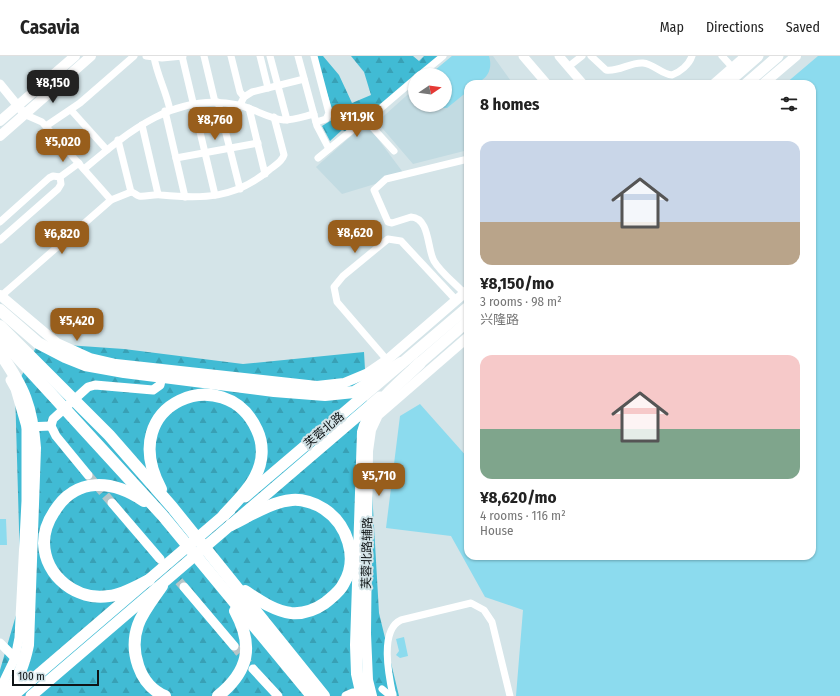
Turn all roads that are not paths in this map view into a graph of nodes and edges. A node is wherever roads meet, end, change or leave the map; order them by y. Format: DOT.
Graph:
graph roads {
  1 [pos="75,56"];
  2 [pos="92,56"];
  3 [pos="134,56"];
  4 [pos="146,56"];
  5 [pos="182,56"];
  6 [pos="204,56"];
  7 [pos="231,56"];
  8 [pos="260,56"];
  9 [pos="270,56"];
  10 [pos="298,56"];
  11 [pos="314,56"];
  12 [pos="443,56"];
  13 [pos="522,56"];
  14 [pos="559,56"];
  15 [pos="582,56"];
  16 [pos="591,56"];
  17 [pos="692,56"];
  18 [pos="722,56"];
  19 [pos="746,56"];
  20 [pos="758,56"];
  21 [pos="778,56"];
  22 [pos="796,56"];
  23 [pos="154,57"];
  24 [pos="568,67"];
  25 [pos="428,68"];
  26 [pos="733,68"];
  27 [pos="304,79"];
  28 [pos="543,80"];
  29 [pos="579,80"];
  30 [pos="719,80"];
  31 [pos="731,80"];
  32 [pos="751,80"];
  33 [pos="768,80"];
  34 [pos="0,84"];
  35 [pos="408,85"];
  36 [pos="278,86"];
  37 [pos="268,88"];
  38 [pos="244,97"];
  39 [pos="217,102"];
  40 [pos="18,105"];
  41 [pos="194,105"];
  42 [pos="240,105"];
  43 [pos="250,108"];
  44 [pos="71,110"];
  45 [pos="168,111"];
  46 [pos="26,114"];
  47 [pos="314,114"];
  48 [pos="274,117"];
  49 [pos="287,120"];
  50 [pos="0,121"];
  51 [pos="316,122"];
  52 [pos="364,124"];
  53 [pos="142,125"];
  54 [pos="46,126"];
  55 [pos="0,136"];
  56 [pos="118,140"];
  57 [pos="258,143"];
  58 [pos="230,148"];
  59 [pos="329,149"];
  60 [pos="107,150"];
  61 [pos="394,151"];
  62 [pos="205,153"];
  63 [pos="176,158"];
  64 [pos="318,158"];
  65 [pos="464,160"];
  66 [pos="78,163"];
  67 [pos="84,169"];
  68 [pos="265,174"];
  69 [pos="60,177"];
  70 [pos="240,189"];
  71 [pos="131,192"];
  72 [pos="158,194"];
  73 [pos="215,195"];
  74 [pos="185,197"];
  75 [pos="111,200"];
  76 [pos="0,222"];
  77 [pos="0,240"];
  78 [pos="464,289"];
  79 [pos="464,293"];
  80 [pos="0,296"];
  81 [pos="456,300"];
  82 [pos="464,309"];
  83 [pos="0,310"];
  84 [pos="464,324"];
  85 [pos="0,326"];
  86 [pos="0,338"];
  87 [pos="464,340"];
  88 [pos="0,354"];
  89 [pos="387,360"];
  90 [pos="0,361"];
  91 [pos="401,363"];
  92 [pos="420,363"];
  93 [pos="164,368"];
  94 [pos="51,426"];
  95 [pos="26,427"];
  96 [pos="88,475"];
  97 [pos="112,503"];
  98 [pos="174,510"];
  99 [pos="224,515"];
  100 [pos="165,519"];
  101 [pos="231,525"];
  102 [pos="160,559"];
  103 [pos="217,572"];
  104 [pos="149,580"];
  105 [pos="234,583"];
  106 [pos="162,586"];
  107 [pos="184,587"];
  108 [pos="223,589"];
  109 [pos="0,643"];
  110 [pos="234,646"];
  111 [pos="15,658"];
  112 [pos="253,668"];
  113 [pos="299,673"];
  114 [pos="390,680"];
  115 [pos="0,689"];
  116 [pos="382,689"];
  117 [pos="368,694"];
  118 [pos="393,695"];
  119 [pos="5,696"];
  120 [pos="13,696"];
  121 [pos="31,696"];
  122 [pos="165,696"];
  123 [pos="218,696"];
  124 [pos="278,696"];
  125 [pos="312,696"];
  126 [pos="324,696"];
  127 [pos="346,696"];
  128 [pos="510,696"];
  1 -- 40 [label="main road"];
  2 -- 46 [label="main road"];
  3 -- 44 [label="street"];
  4 -- 23 [label="street"];
  5 -- 23 [label="street"];
  5 -- 41 [label="street"];
  6 -- 39 [label="street"];
  7 -- 38 [label="street"];
  8 -- 37 [label="street"];
  9 -- 36 [label="street"];
  10 -- 27 [label="street"];
  11 -- 51 [label="street"];
  12 -- 25 [label="street"];
  13 -- 28 [label="street"];
  14 -- 24 [label="street"];
  15 -- 24 [label="street"];
  16 -- 17 [label="street"];
  18 -- 26 [label="street"];
  19 -- 26 [label="main road"];
  20 -- 31 [label="main road"];
  21 -- 32 [label="main road"];
  22 -- 33 [label="main road"];
  23 -- 45 [label="street"];
  24 -- 29 [label="street"];
  26 -- 30 [label="main road"];
  27 -- 36 [label="street"];
  27 -- 47 [label="street"];
  34 -- 40 [label="street"];
  35 -- 52 [label="street"];
  36 -- 37 [label="street"];
  36 -- 49 [label="street"];
  37 -- 38 [label="street"];
  38 -- 42 [label="street"];
  39 -- 41 [label="street"];
  39 -- 42 [label="street"];
  39 -- 58 [label="street"];
  40 -- 46 [label="street"];
  40 -- 50 [label="main road"];
  41 -- 45 [label="street"];
  41 -- 62 [label="street"];
  42 -- 43 [label="street"];
  43 -- 48 [label="street"];
  43 -- 57 [label="street"];
  44 -- 54 [label="street"];
  44 -- 60 [label="street"];
  45 -- 53 [label="street"];
  45 -- 63 [label="street"];
  46 -- 54 [label="street"];
  46 -- 55 [label="main road"];
  47 -- 49 [label="street"];
  47 -- 51 [label="street"];
  48 -- 49 [label="street"];
  48 -- 68 [label="street"];
  51 -- 59 [label="street"];
  52 -- 59 [label="street"];
  52 -- 61 [label="street"];
  53 -- 56 [label="street"];
  53 -- 72 [label="street"];
  54 -- 66 [label="street"];
  56 -- 60 [label="street"];
  56 -- 71 [label="street"];
  57 -- 58 [label="street"];
  57 -- 68 [label="street"];
  58 -- 62 [label="street"];
  58 -- 70 [label="street"];
  59 -- 64 [label="street"];
  60 -- 67 [label="street"];
  62 -- 63 [label="street"];
  62 -- 73 [label="street"];
  63 -- 74 [label="street"];
  65 -- 78 [label="street"];
  66 -- 67 [label="street"];
  66 -- 69 [label="street"];
  67 -- 75 [label="street"];
  68 -- 70 [label="street"];
  69 -- 76 [label="street"];
  69 -- 77 [label="street"];
  70 -- 73 [label="street"];
  71 -- 72 [label="street"];
  71 -- 75 [label="street"];
  72 -- 74 [label="street"];
  73 -- 74 [label="street"];
  75 -- 80 [label="street"];
  79 -- 81 [label="main road"];
  80 -- 93 [label="main road"];
  81 -- 89 [label="main road"];
  81 -- 89 [label="street"];
  82 -- 91 [label="main road, 芙蓉北路"];
  83 -- 91 [label="highway"];
  84 -- 92 [label="main road, 芙蓉北路"];
  85 -- 98 [label="highway"];
  86 -- 100 [label="highway"];
  87 -- 117 [label="main road, 芙蓉北路辅路"];
  88 -- 119 [label="highway"];
  89 -- 93 [label="main road"];
  90 -- 95 [label="street"];
  91 -- 99 [label="main road, 芙蓉北路"];
  92 -- 101 [label="main road, 芙蓉北路"];
  92 -- 117 [label="highway"];
  93 -- 94 [label="street"];
  94 -- 95 [label="street"];
  94 -- 96 [label="street"];
  95 -- 111 [label="street"];
  97 -- 102 [label="street"];
  98 -- 99 [label="highway"];
  98 -- 103 [label="highway"];
  99 -- 104 [label="main road, 芙蓉北路"];
  100 -- 103 [label="highway"];
  100 -- 104 [label="highway"];
  101 -- 105 [label="highway"];
  101 -- 106 [label="main road, 芙蓉北路"];
  103 -- 105 [label="highway"];
  103 -- 108 [label="highway"];
  104 -- 120 [label="main road, 芙蓉北路"];
  105 -- 113 [label="highway"];
  106 -- 121 [label="main road, 芙蓉北路"];
  106 -- 122 [label="highway"];
  107 -- 110 [label="street"];
  108 -- 113 [label="highway"];
  108 -- 123 [label="highway"];
  109 -- 111 [label="street"];
  111 -- 115 [label="street"];
  112 -- 124 [label="street"];
  113 -- 125 [label="highway"];
  113 -- 126 [label="highway"];
  114 -- 116 [label="street"];
  114 -- 118 [label="street"];
  114 -- 128 [label="street"];
  116 -- 117 [label="street"];
  116 -- 118 [label="street"];
  117 -- 127 [label="street"];
}
